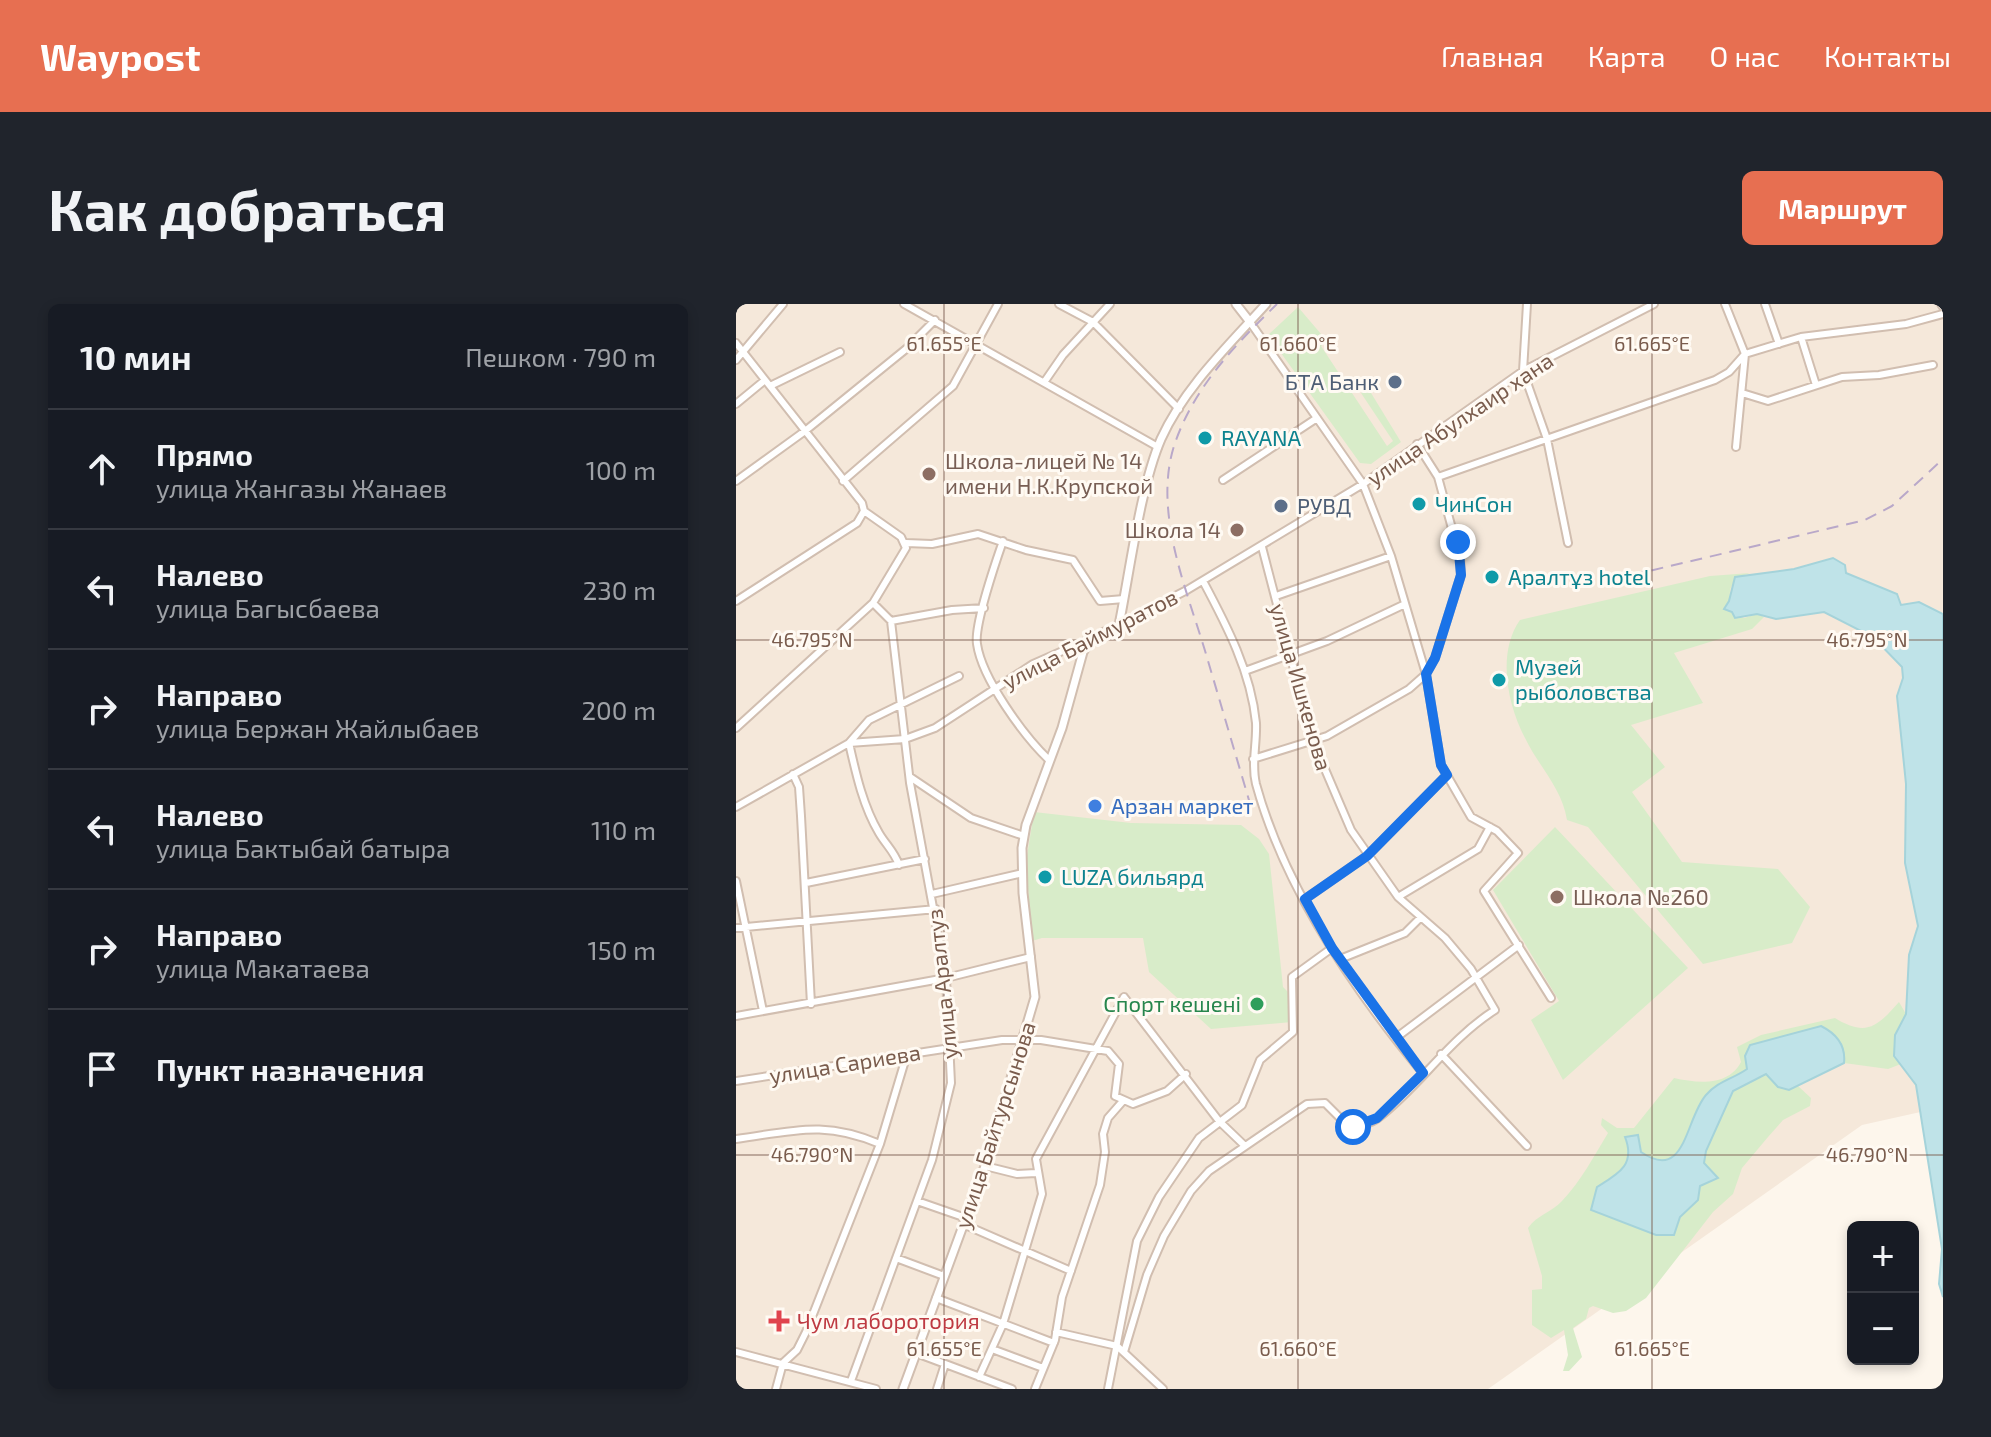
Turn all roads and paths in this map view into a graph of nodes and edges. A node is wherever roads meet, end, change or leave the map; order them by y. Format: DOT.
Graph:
graph roads {
  1 [pos="783,304"];
  2 [pos="904,304"];
  3 [pos="998,304"];
  4 [pos="1059,304"];
  5 [pos="1110,304"];
  6 [pos="1236,304"];
  7 [pos="1266,304"];
  8 [pos="1527,304"];
  9 [pos="1654,304"];
  10 [pos="1725,304"];
  11 [pos="1765,304"];
  12 [pos="1943,314"];
  13 [pos="935,320"];
  14 [pos="1093,322"];
  15 [pos="1250,322"];
  16 [pos="1801,337"];
  17 [pos="736,343"];
  18 [pos="1779,344"];
  19 [pos="978,345"];
  20 [pos="743,352"];
  21 [pos="840,352"];
  22 [pos="1745,354"];
  23 [pos="736,360"];
  24 [pos="1933,365"];
  25 [pos="1523,371"];
  26 [pos="765,380"];
  27 [pos="1045,381"];
  28 [pos="1816,385"];
  29 [pos="770,386"];
  30 [pos="1742,393"];
  31 [pos="736,404"];
  32 [pos="1179,409"];
  33 [pos="1317,418"];
  34 [pos="805,431"];
  35 [pos="1547,439"];
  36 [pos="1417,444"];
  37 [pos="1158,447"];
  38 [pos="1736,447"];
  39 [pos="1438,477"];
  40 [pos="1223,480"];
  41 [pos="736,481"];
  42 [pos="843,481"];
  43 [pos="1363,484"];
  44 [pos="864,511"];
  45 [pos="1003,541"];
  46 [pos="906,543"];
  47 [pos="1568,543"];
  48 [pos="1262,547"];
  49 [pos="1391,556"];
  50 [pos="1203,581"];
  51 [pos="1187,590"];
  52 [pos="1276,596"];
  53 [pos="1124,599"];
  54 [pos="736,601"];
  55 [pos="873,603"];
  56 [pos="1403,605"];
  57 [pos="984,608"];
  58 [pos="891,621"];
  59 [pos="1119,625"];
  60 [pos="1092,638"];
  61 [pos="1290,656"];
  62 [pos="1245,671"];
  63 [pos="1426,674"];
  64 [pos="959,676"];
  65 [pos="995,687"];
  66 [pos="901,705"];
  67 [pos="736,728"];
  68 [pos="905,739"];
  69 [pos="1312,739"];
  70 [pos="849,743"];
  71 [pos="1253,759"];
  72 [pos="1049,760"];
  73 [pos="793,774"];
  74 [pos="1447,775"];
  75 [pos="910,777"];
  76 [pos="736,807"];
  77 [pos="1490,827"];
  78 [pos="1024,836"];
  79 [pos="1367,856"];
  80 [pos="925,859"];
  81 [pos="899,865"];
  82 [pos="1023,873"];
  83 [pos="736,881"];
  84 [pos="806,883"];
  85 [pos="932,894"];
  86 [pos="1398,897"];
  87 [pos="1305,899"];
  88 [pos="936,909"];
  89 [pos="1421,917"];
  90 [pos="808,921"];
  91 [pos="747,926"];
  92 [pos="736,928"];
  93 [pos="1519,945"];
  94 [pos="1332,948"];
  95 [pos="1031,957"];
  96 [pos="1340,959"];
  97 [pos="1475,977"];
  98 [pos="946,978"];
  99 [pos="1551,998"];
  100 [pos="811,1004"];
  101 [pos="763,1011"];
  102 [pos="736,1016"];
  103 [pos="1397,1037"];
  104 [pos="1025,1040"];
  105 [pos="1097,1047"];
  106 [pos="951,1048"];
  107 [pos="907,1054"];
  108 [pos="1441,1054"];
  109 [pos="1423,1073"];
  110 [pos="1186,1074"];
  111 [pos="736,1081"];
  112 [pos="1122,1102"];
  113 [pos="1219,1121"];
  114 [pos="736,1139"];
  115 [pos="880,1144"];
  116 [pos="1245,1146"];
  117 [pos="1527,1146"];
  118 [pos="985,1166"];
  119 [pos="1036,1173"];
  120 [pos="917,1201"];
  121 [pos="964,1221"];
  122 [pos="1024,1251"];
  123 [pos="896,1258"];
  124 [pos="1071,1271"];
  125 [pos="944,1276"];
  126 [pos="936,1298"];
  127 [pos="1003,1324"];
  128 [pos="1056,1332"];
  129 [pos="1054,1343"];
  130 [pos="1117,1346"];
  131 [pos="992,1349"];
  132 [pos="736,1352"];
  133 [pos="1124,1352"];
  134 [pos="916,1353"];
  135 [pos="783,1363"];
  136 [pos="944,1367"];
  137 [pos="1043,1368"];
  138 [pos="979,1377"];
  139 [pos="851,1381"];
  140 [pos="776,1389"];
  141 [pos="876,1389"];
  142 [pos="903,1389"];
  143 [pos="937,1389"];
  144 [pos="1012,1389"];
  145 [pos="1035,1389"];
  146 [pos="1108,1389"];
  147 [pos="1163,1389"];
  1 -- 20 [label="street"];
  2 -- 13 [label="street"];
  3 -- 19 [label="street"];
  4 -- 14 [label="street"];
  5 -- 14 [label="street"];
  6 -- 15 [label="street"];
  7 -- 15 [label="street"];
  8 -- 25 [label="street"];
  9 -- 25 [label="street, улица Абулхаир хана"];
  10 -- 22 [label="street"];
  11 -- 18 [label="street"];
  12 -- 16 [label="street"];
  13 -- 19 [label="street"];
  13 -- 34 [label="street"];
  14 -- 27 [label="street"];
  14 -- 32 [label="street"];
  15 -- 32 [label="street"];
  15 -- 33 [label="street"];
  16 -- 18 [label="street"];
  16 -- 28 [label="street"];
  17 -- 20 [label="street"];
  18 -- 22 [label="street"];
  19 -- 27 [label="street"];
  19 -- 42 [label="street"];
  20 -- 23 [label="street"];
  20 -- 26 [label="street"];
  21 -- 29 [label="street"];
  22 -- 30 [label="street"];
  22 -- 35 [label="street"];
  24 -- 28 [label="street"];
  25 -- 35 [label="street"];
  25 -- 36 [label="street, улица Абулхаир хана"];
  26 -- 29 [label="street"];
  26 -- 31 [label="street"];
  27 -- 37 [label="street"];
  28 -- 30 [label="street"];
  29 -- 34 [label="street"];
  30 -- 38 [label="street"];
  32 -- 37 [label="street"];
  33 -- 40 [label="street"];
  33 -- 43 [label="street"];
  34 -- 41 [label="street"];
  34 -- 42 [label="street"];
  35 -- 39 [label="street"];
  35 -- 47 [label="street"];
  36 -- 39 [label="street"];
  36 -- 43 [label="street, улица Абулхаир хана"];
  37 -- 53 [label="street"];
  39 -- 63 [label="street"];
  42 -- 44 [label="street"];
  43 -- 48 [label="street, улица Абулхаир хана"];
  43 -- 49 [label="street"];
  44 -- 46 [label="street"];
  44 -- 54 [label="street"];
  45 -- 46 [label="street"];
  45 -- 53 [label="street"];
  45 -- 57 [label="street"];
  46 -- 55 [label="street"];
  48 -- 50 [label="street, улица Абулхаир хана"];
  48 -- 52 [label="street, улица Ишкенова"];
  49 -- 52 [label="street"];
  49 -- 56 [label="street"];
  50 -- 51 [label="street, улица Абулхаир хана"];
  50 -- 62 [label="street"];
  51 -- 59 [label="street, улица Баймуратов"];
  52 -- 61 [label="street, улица Ишкенова"];
  53 -- 59 [label="street"];
  55 -- 58 [label="street"];
  55 -- 67 [label="street"];
  56 -- 61 [label="street"];
  56 -- 63 [label="street"];
  57 -- 58 [label="street"];
  57 -- 65 [label="street"];
  58 -- 66 [label="street, улица Аралтуз"];
  59 -- 60 [label="street, улица Баймуратов"];
  60 -- 65 [label="street, улица Баймуратов"];
  60 -- 72 [label="street, улица Байтурсынова"];
  61 -- 62 [label="street"];
  61 -- 69 [label="street, улица Ишкенова"];
  62 -- 71 [label="street"];
  63 -- 69 [label="street"];
  63 -- 74 [label="street"];
  64 -- 66 [label="street"];
  65 -- 68 [label="street, улица Баймуратов"];
  65 -- 72 [label="street"];
  66 -- 68 [label="street, улица Аралтуз"];
  66 -- 70 [label="street"];
  68 -- 70 [label="street, улица Баймуратов"];
  68 -- 75 [label="street, улица Аралтуз"];
  69 -- 71 [label="street"];
  69 -- 79 [label="street, улица Ишкенова"];
  70 -- 73 [label="street, улица Баймуратов"];
  70 -- 81 [label="street"];
  71 -- 87 [label="street"];
  72 -- 78 [label="street, улица Байтурсынова"];
  73 -- 76 [label="street, улица Баймуратов"];
  73 -- 84 [label="street"];
  74 -- 77 [label="street"];
  74 -- 79 [label="street"];
  75 -- 78 [label="street"];
  75 -- 80 [label="street, улица Аралтуз"];
  77 -- 86 [label="street"];
  77 -- 93 [label="street"];
  78 -- 82 [label="street, улица Байтурсынова"];
  79 -- 86 [label="street, улица Ишкенова"];
  79 -- 87 [label="street"];
  80 -- 81 [label="street"];
  80 -- 85 [label="street, улица Аралтуз"];
  81 -- 84 [label="street"];
  82 -- 85 [label="street"];
  82 -- 95 [label="street, улица Байтурсынова"];
  83 -- 91 [label="street"];
  84 -- 90 [label="street"];
  85 -- 88 [label="street, улица Аралтуз"];
  86 -- 89 [label="street, улица Ишкенова"];
  87 -- 94 [label="street"];
  88 -- 90 [label="street"];
  88 -- 98 [label="street, улица Аралтуз"];
  89 -- 96 [label="street"];
  89 -- 97 [label="street, улица Ишкенова"];
  90 -- 91 [label="street"];
  90 -- 100 [label="street"];
  91 -- 92 [label="street"];
  91 -- 101 [label="street"];
  93 -- 97 [label="street"];
  93 -- 99 [label="street"];
  94 -- 96 [label="street"];
  94 -- 113 [label="street"];
  95 -- 98 [label="street"];
  95 -- 104 [label="street, улица Байтурсынова"];
  96 -- 103 [label="street"];
  97 -- 103 [label="street"];
  97 -- 108 [label="street, улица Ишкенова"];
  98 -- 100 [label="street"];
  98 -- 106 [label="street, улица Аралтуз"];
  100 -- 101 [label="street"];
  101 -- 102 [label="street"];
  103 -- 109 [label="street"];
  104 -- 105 [label="street, улица Сариева"];
  104 -- 106 [label="street, улица Сариева"];
  104 -- 118 [label="street, улица Байтурсынова"];
  105 -- 110 [label="street"];
  105 -- 112 [label="street"];
  105 -- 119 [label="street"];
  106 -- 107 [label="street, улица Сариева"];
  106 -- 120 [label="street, улица Аралтуз"];
  107 -- 111 [label="street, улица Сариева"];
  107 -- 115 [label="street, улица Аралтуз"];
  108 -- 109 [label="street"];
  108 -- 117 [label="street"];
  109 -- 116 [label="street"];
  110 -- 112 [label="street"];
  110 -- 113 [label="street"];
  112 -- 124 [label="street"];
  113 -- 116 [label="street"];
  113 -- 130 [label="street"];
  114 -- 115 [label="street"];
  115 -- 135 [label="street, улица Аралтуз"];
  116 -- 133 [label="street"];
  118 -- 119 [label="street"];
  118 -- 121 [label="street, улица Байтурсынова"];
  119 -- 122 [label="street"];
  120 -- 121 [label="street"];
  120 -- 123 [label="street, улица Аралтуз"];
  121 -- 122 [label="street"];
  121 -- 125 [label="street, улица Байтурсынова"];
  122 -- 124 [label="street"];
  122 -- 127 [label="street"];
  123 -- 125 [label="street"];
  123 -- 139 [label="street, улица Аралтуз"];
  124 -- 128 [label="street"];
  125 -- 126 [label="street, улица Байтурсынова"];
  126 -- 127 [label="street"];
  126 -- 134 [label="street, улица Байтурсынова"];
  127 -- 129 [label="street"];
  127 -- 131 [label="street"];
  128 -- 129 [label="street"];
  128 -- 130 [label="street"];
  129 -- 137 [label="street"];
  130 -- 133 [label="street"];
  130 -- 146 [label="street"];
  131 -- 137 [label="street"];
  131 -- 138 [label="street"];
  132 -- 135 [label="street"];
  133 -- 147 [label="street"];
  134 -- 136 [label="street"];
  134 -- 142 [label="street, улица Байтурсынова"];
  135 -- 139 [label="street"];
  135 -- 140 [label="street, улица Аралтуз"];
  136 -- 138 [label="street"];
  136 -- 143 [label="street"];
  137 -- 145 [label="street"];
  138 -- 144 [label="street"];
  139 -- 141 [label="street"];
}
